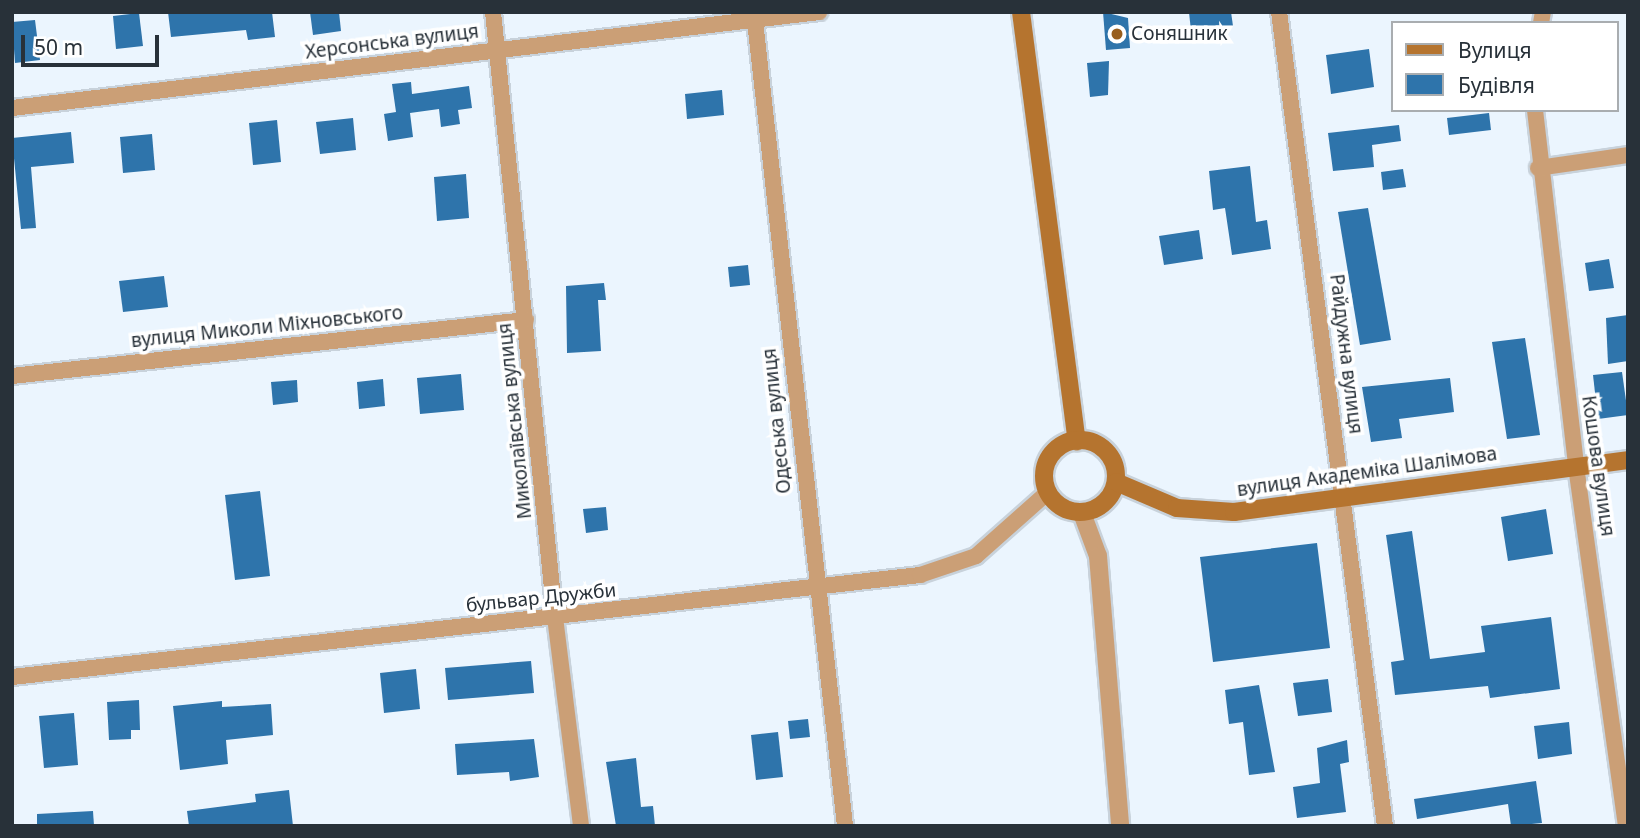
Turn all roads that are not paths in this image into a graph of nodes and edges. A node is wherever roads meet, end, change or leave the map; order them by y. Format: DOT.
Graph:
graph roads {
  1 [pos="493,12"];
  2 [pos="818,12"];
  3 [pos="1021,12"];
  4 [pos="1279,12"];
  5 [pos="755,16"];
  6 [pos="498,51"];
  7 [pos="12,108"];
  8 [pos="1535,112"];
  9 [pos="1628,155"];
  10 [pos="1538,167"];
  11 [pos="526,320"];
  12 [pos="12,376"];
  13 [pos="1077,441"];
  14 [pos="1628,460"];
  15 [pos="1576,466"];
  16 [pos="1116,482"];
  17 [pos="1048,492"];
  18 [pos="1343,496"];
  19 [pos="1082,513"];
  20 [pos="816,590"];
  21 [pos="555,617"];
  22 [pos="12,677"];
  23 [pos="1623,763"];
  24 [pos="581,826"];
  25 [pos="845,826"];
  26 [pos="1121,826"];
  27 [pos="1385,826"];
  28 [pos="1626,826"];
  1 -- 6 [label="street, Миколаївська вулиця"];
  2 -- 5 [label="street, Херсонська вулиця"];
  3 -- 13 [label="main road"];
  4 -- 18 [label="street, Райдужна вулиця"];
  5 -- 6 [label="street, Херсонська вулиця"];
  5 -- 20 [label="street, Одеська вулиця"];
  6 -- 7 [label="street, Херсонська вулиця"];
  6 -- 11 [label="street, Миколаївська вулиця"];
  8 -- 10 [label="street, Кошова вулиця"];
  9 -- 10 [label="street"];
  10 -- 15 [label="street, Кошова вулиця"];
  11 -- 12 [label="street, вулиця Миколи Міхновського"];
  11 -- 21 [label="street, Миколаївська вулиця"];
  13 -- 16 [label="main road"];
  13 -- 17 [label="main road"];
  14 -- 15 [label="main road, вулиця Академіка Шалімова"];
  15 -- 18 [label="main road, вулиця Академіка Шалімова"];
  15 -- 23 [label="street, Кошова вулиця"];
  16 -- 18 [label="main road, вулиця Академіка Шалімова"];
  16 -- 19 [label="main road"];
  17 -- 19 [label="main road"];
  17 -- 20 [label="street, бульвар Дружби"];
  18 -- 27 [label="street, Райдужна вулиця"];
  19 -- 26 [label="street"];
  20 -- 21 [label="street, бульвар Дружби"];
  20 -- 25 [label="street, Одеська вулиця"];
  21 -- 22 [label="street, бульвар Дружби"];
  21 -- 24 [label="street, Миколаївська вулиця"];
  23 -- 28 [label="street, Кошова вулиця"];
}
